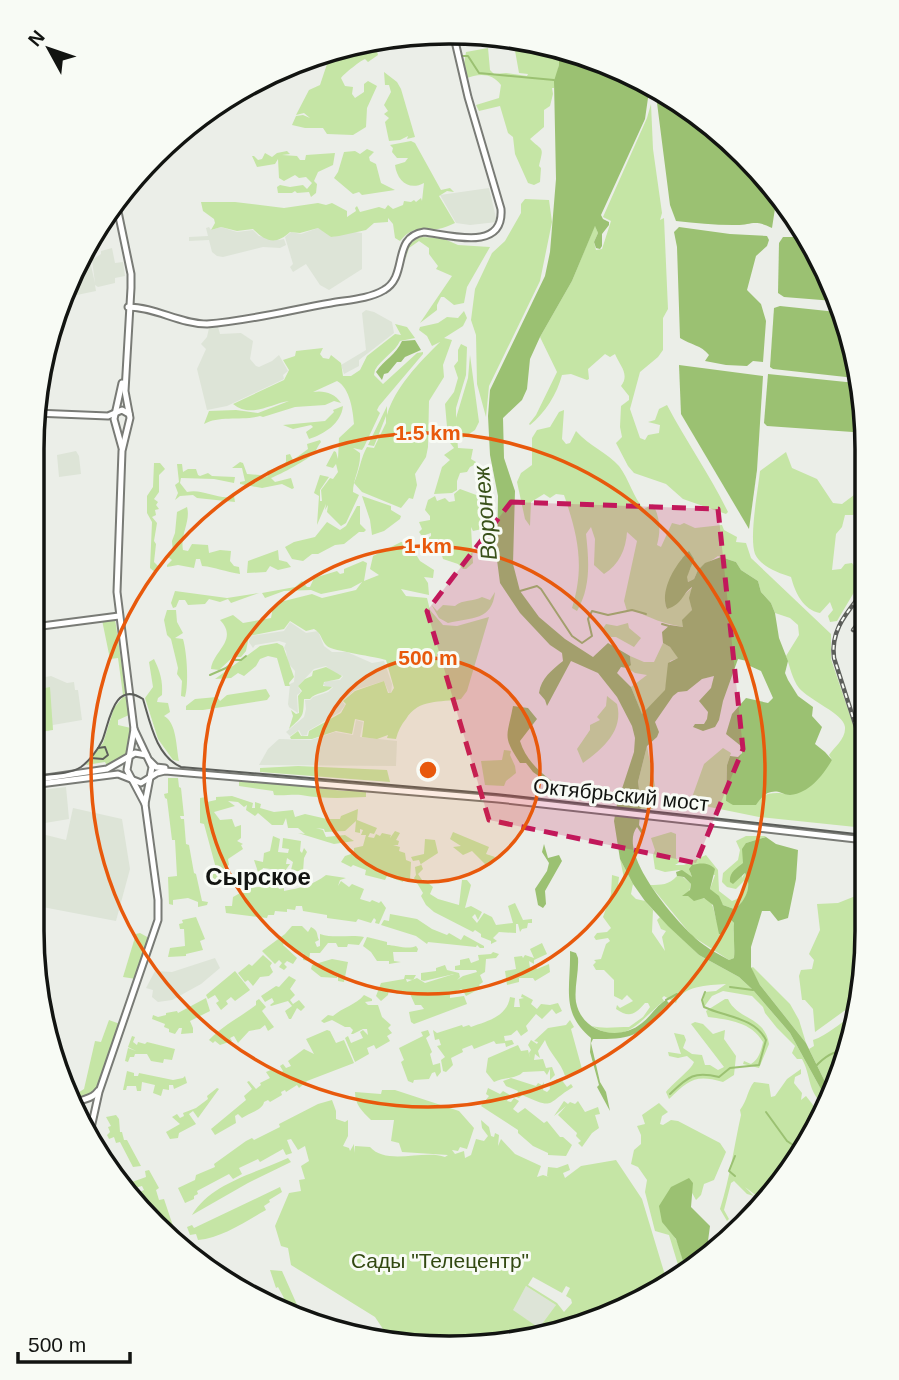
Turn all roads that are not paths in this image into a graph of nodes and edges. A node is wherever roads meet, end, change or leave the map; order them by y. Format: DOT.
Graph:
graph roads {
  1 [pos="454,44"];
  2 [pos="119,215"];
  3 [pos="129,307"];
  4 [pos="127,340"];
  5 [pos="46,414"];
  6 [pos="115,414"];
  7 [pos="129,414"];
  8 [pos="46,415"];
  9 [pos="115,421"];
  10 [pos="129,422"];
  11 [pos="122,451"];
  12 [pos="119,616"];
  13 [pos="44,627"];
  14 [pos="134,729"];
  15 [pos="141,742"];
  16 [pos="128,758"];
  17 [pos="149,759"];
  18 [pos="172,769"];
  19 [pos="150,779"];
  20 [pos="44,780"];
  21 [pos="52,780"];
  22 [pos="131,780"];
  23 [pos="44,782"];
  24 [pos="517,800"];
  25 [pos="145,804"];
  26 [pos="855,838"];
  27 [pos="102,1085"];
  28 [pos="84,1101"];
  29 [pos="93,1113"];
  30 [pos="89,1117"];
  31 [pos="92,1121"];
  1 -- 3 [label="main road"];
  2 -- 3 [label="main road"];
  3 -- 4 [label="main road"];
  4 -- 6 [label="main road"];
  4 -- 7 [label="main road"];
  5 -- 6 [label="main road"];
  6 -- 7 [label="main road"];
  6 -- 9 [label="main road"];
  7 -- 10 [label="main road"];
  8 -- 9 [label="main road"];
  9 -- 10 [label="main road"];
  9 -- 11 [label="main road"];
  10 -- 11 [label="main road"];
  11 -- 12 [label="main road"];
  12 -- 13 [label="main road"];
  12 -- 14 [label="main road"];
  14 -- 15 [label="main road"];
  14 -- 16 [label="main road"];
  15 -- 17 [label="main road"];
  15 -- 18 [label="main road"];
  16 -- 17 [label="main road"];
  16 -- 21 [label="main road"];
  16 -- 22 [label="main road"];
  17 -- 18 [label="main road"];
  17 -- 19 [label="main road"];
  18 -- 24 [label="main road"];
  19 -- 22 [label="main road"];
  19 -- 24 [label="main road"];
  19 -- 25 [label="main road"];
  20 -- 21 [label="main road"];
  21 -- 22 [label="main road"];
  21 -- 23 [label="main road"];
  22 -- 25 [label="main road"];
  24 -- 26 [label="main road, Октябрьский мост"];
  25 -- 27 [label="main road"];
  27 -- 28 [label="main road"];
  27 -- 29 [label="main road"];
  28 -- 29 [label="main road"];
  29 -- 30 [label="main road"];
  29 -- 31 [label="main road"];
}
